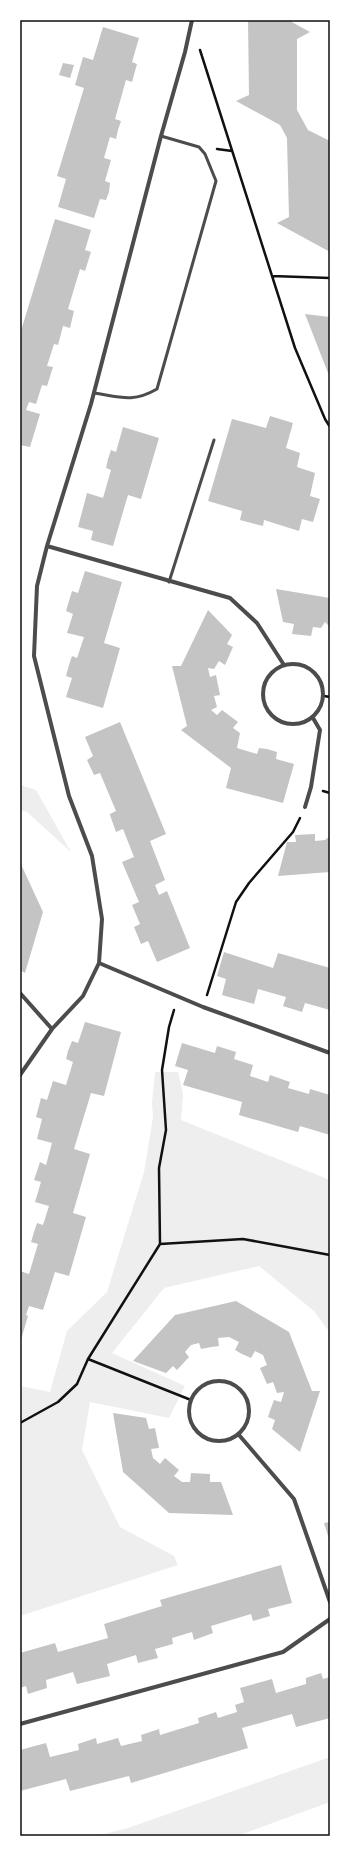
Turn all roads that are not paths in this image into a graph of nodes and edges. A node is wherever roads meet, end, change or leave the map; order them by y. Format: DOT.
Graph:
graph roads {
  1 [pos="191,21"];
  2 [pos="162,136"];
  3 [pos="94,393"];
  4 [pos="214,440"];
  5 [pos="47,546"];
  6 [pos="169,582"];
  7 [pos="284,665"];
  8 [pos="313,718"];
  9 [pos="305,808"];
  10 [pos="99,963"];
  11 [pos="20,993"];
  12 [pos="52,1029"];
  13 [pos="330,1053"];
  14 [pos="20,1075"];
  15 [pos="239,1435"];
  16 [pos="330,1602"];
  17 [pos="330,1619"];
  18 [pos="20,1724"];
  1 -- 2 [label="street"];
  2 -- 3 [label="street"];
  2 -- 3 [label="lane"];
  3 -- 5 [label="street"];
  4 -- 6 [label="lane"];
  5 -- 6 [label="street"];
  5 -- 10 [label="street"];
  6 -- 7 [label="street"];
  7 -- 8 [label="street"];
  7 -- 8 [label="street"];
  8 -- 9 [label="street"];
  10 -- 12 [label="street"];
  10 -- 13 [label="street"];
  11 -- 12 [label="street"];
  12 -- 14 [label="street"];
  15 -- 15 [label="street"];
  15 -- 16 [label="street"];
  17 -- 18 [label="street"];
}
